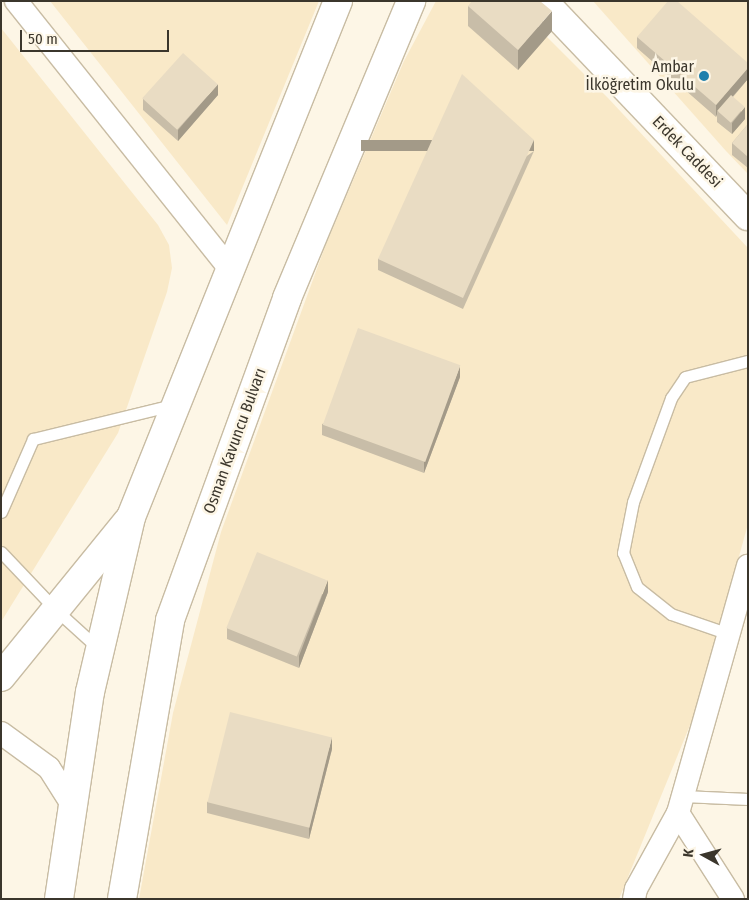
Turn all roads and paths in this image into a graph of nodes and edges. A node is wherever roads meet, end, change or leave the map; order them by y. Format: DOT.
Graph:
graph roads {
  1 [pos="16,1"];
  2 [pos="338,1"];
  3 [pos="411,1"];
  4 [pos="543,1"];
  5 [pos="748,216"];
  6 [pos="231,270"];
  7 [pos="748,361"];
  8 [pos="176,404"];
  9 [pos="1,512"];
  10 [pos="131,517"];
  11 [pos="1,552"];
  12 [pos="748,566"];
  13 [pos="56,610"];
  14 [pos="736,625"];
  15 [pos="100,650"];
  16 [pos="1,677"];
  17 [pos="1,734"];
  18 [pos="748,799"];
  19 [pos="681,805"];
  20 [pos="73,806"];
  21 [pos="59,899"];
  22 [pos="122,899"];
  23 [pos="634,899"];
  24 [pos="733,899"];
  1 -- 6 [label="street"];
  2 -- 6 [label="main road"];
  3 -- 22 [label="main road, Osman Kavuncu Bulvarı"];
  4 -- 5 [label="main road, Erdek Caddesi"];
  6 -- 8 [label="main road"];
  7 -- 14 [label="lane"];
  8 -- 9 [label="lane"];
  8 -- 10 [label="main road"];
  10 -- 13 [label="main road"];
  10 -- 15 [label="main road"];
  11 -- 13 [label="lane"];
  12 -- 14 [label="street"];
  13 -- 15 [label="lane"];
  13 -- 16 [label="main road"];
  14 -- 19 [label="street"];
  15 -- 20 [label="main road"];
  17 -- 20 [label="street"];
  18 -- 19 [label="lane"];
  19 -- 23 [label="street"];
  19 -- 24 [label="street"];
  20 -- 21 [label="main road"];
}
